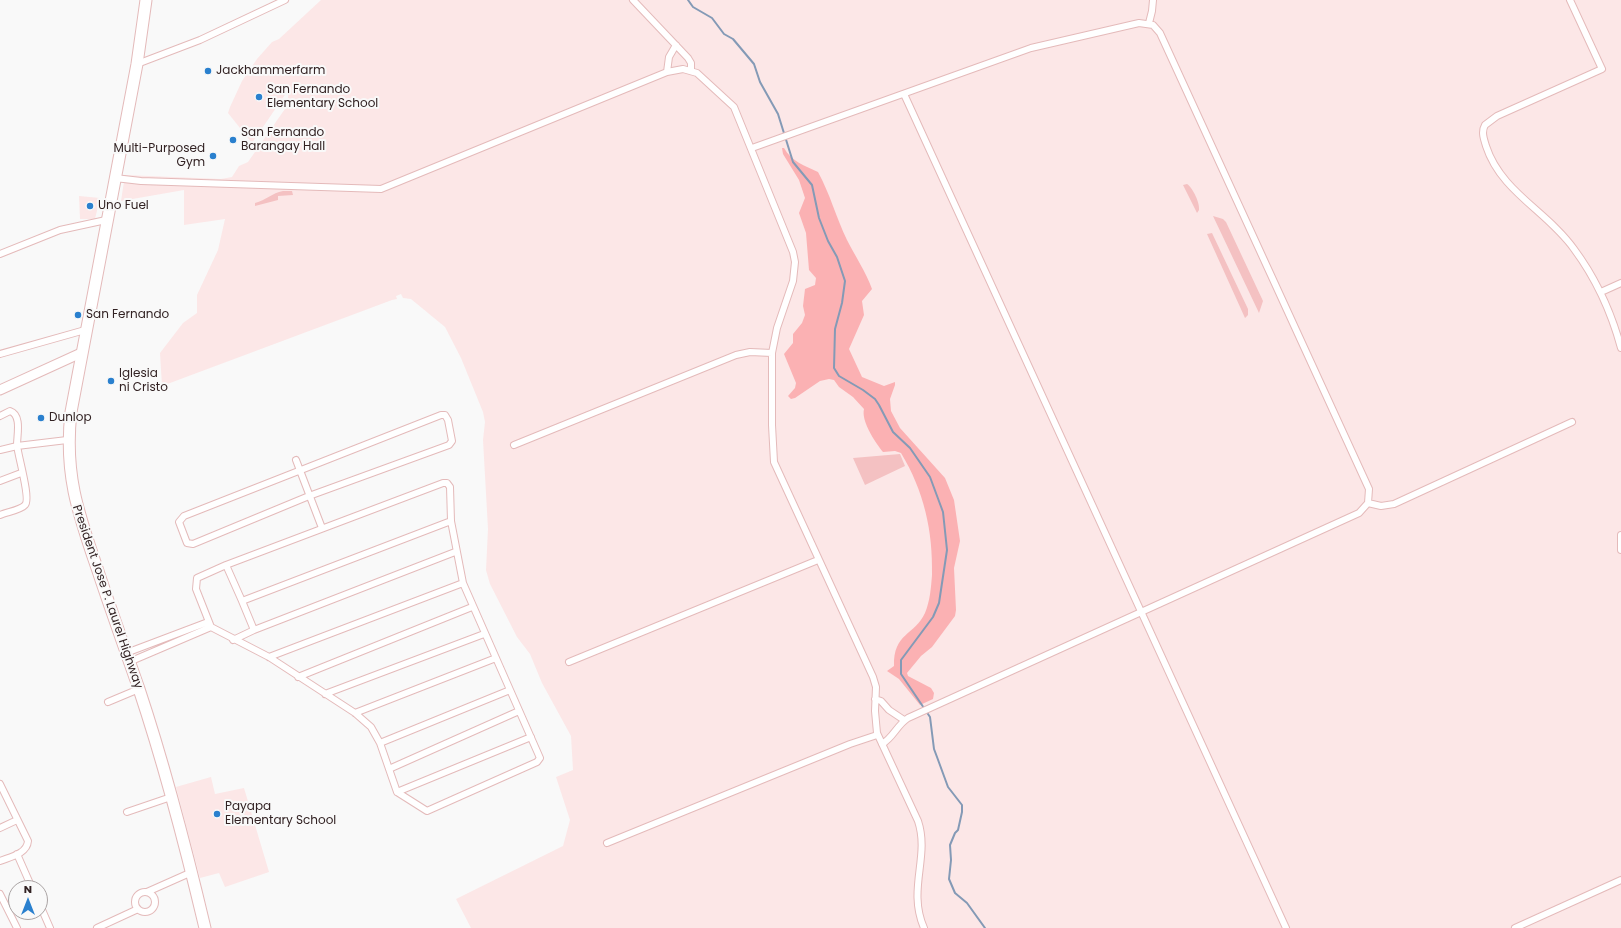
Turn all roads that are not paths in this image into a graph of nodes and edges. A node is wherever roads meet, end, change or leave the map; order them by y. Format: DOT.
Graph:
graph roads {
  1 [pos="146,0"];
  2 [pos="285,0"];
  3 [pos="633,0"];
  4 [pos="1153,0"];
  5 [pos="1570,0"];
  6 [pos="1149,23"];
  7 [pos="676,45"];
  8 [pos="137,64"];
  9 [pos="691,70"];
  10 [pos="667,72"];
  11 [pos="904,94"];
  12 [pos="752,148"];
  13 [pos="115,178"];
  14 [pos="106,220"];
  15 [pos="0,254"];
  16 [pos="1621,283"];
  17 [pos="1601,292"];
  18 [pos="85,330"];
  19 [pos="1621,348"];
  20 [pos="81,353"];
  21 [pos="772,353"];
  22 [pos="0,354"];
  23 [pos="0,390"];
  24 [pos="0,416"];
  25 [pos="1572,422"];
  26 [pos="68,440"];
  27 [pos="514,445"];
  28 [pos="17,446"];
  29 [pos="0,450"];
  30 [pos="296,460"];
  31 [pos="300,470"];
  32 [pos="21,473"];
  33 [pos="0,481"];
  34 [pos="309,496"];
  35 [pos="1368,502"];
  36 [pos="0,515"];
  37 [pos="451,521"];
  38 [pos="322,528"];
  39 [pos="1621,535"];
  40 [pos="1621,550"];
  41 [pos="455,552"];
  42 [pos="818,560"];
  43 [pos="226,565"];
  44 [pos="463,583"];
  45 [pos="242,601"];
  46 [pos="472,607"];
  47 [pos="1141,610"];
  48 [pos="209,624"];
  49 [pos="254,630"];
  50 [pos="484,634"];
  51 [pos="233,640"];
  52 [pos="156,646"];
  53 [pos="127,658"];
  54 [pos="270,658"];
  55 [pos="496,658"];
  56 [pos="569,662"];
  57 [pos="298,677"];
  58 [pos="138,689"];
  59 [pos="510,690"];
  60 [pos="325,694"];
  61 [pos="875,700"];
  62 [pos="108,702"];
  63 [pos="519,711"];
  64 [pos="355,713"];
  65 [pos="904,720"];
  66 [pos="877,735"];
  67 [pos="531,737"];
  68 [pos="380,743"];
  69 [pos="882,744"];
  70 [pos="389,769"];
  71 [pos="0,784"];
  72 [pos="396,792"];
  73 [pos="171,796"];
  74 [pos="7,798"];
  75 [pos="0,800"];
  76 [pos="127,812"];
  77 [pos="17,820"];
  78 [pos="0,828"];
  79 [pos="607,843"];
  80 [pos="17,854"];
  81 [pos="0,861"];
  82 [pos="192,872"];
  83 [pos="28,880"];
  84 [pos="1621,880"];
  85 [pos="147,892"];
  86 [pos="0,894"];
  87 [pos="138,909"];
  88 [pos="17,928"];
  89 [pos="99,928"];
  90 [pos="205,928"];
  91 [pos="924,928"];
  92 [pos="1286,928"];
  93 [pos="1515,928"];
  1 -- 8 [label="highway, President Jose P. Laurel Highway"];
  2 -- 8 [label="street"];
  3 -- 7 [label="street"];
  4 -- 6 [label="street"];
  5 -- 17 [label="street"];
  6 -- 11 [label="street"];
  6 -- 35 [label="street"];
  7 -- 9 [label="street"];
  7 -- 10 [label="street"];
  8 -- 13 [label="highway, President Jose P. Laurel Highway"];
  9 -- 10 [label="street"];
  9 -- 12 [label="street"];
  10 -- 13 [label="street"];
  11 -- 12 [label="street"];
  11 -- 47 [label="street"];
  12 -- 21 [label="street"];
  13 -- 14 [label="highway, President Jose P. Laurel Highway"];
  14 -- 15 [label="street"];
  14 -- 18 [label="highway, President Jose P. Laurel Highway"];
  16 -- 17 [label="street"];
  17 -- 19 [label="street"];
  18 -- 20 [label="highway, President Jose P. Laurel Highway"];
  18 -- 22 [label="street"];
  20 -- 23 [label="street"];
  20 -- 26 [label="highway, President Jose P. Laurel Highway"];
  21 -- 27 [label="street"];
  21 -- 42 [label="street"];
  24 -- 28 [label="street"];
  25 -- 35 [label="street"];
  26 -- 28 [label="street"];
  26 -- 53 [label="highway, President Jose P. Laurel Highway"];
  28 -- 29 [label="street"];
  28 -- 32 [label="street"];
  30 -- 31 [label="street"];
  31 -- 34 [label="street"];
  31 -- 34 [label="street"];
  31 -- 34 [label="street"];
  32 -- 33 [label="street"];
  32 -- 36 [label="street"];
  34 -- 38 [label="street"];
  35 -- 47 [label="street"];
  37 -- 38 [label="street"];
  37 -- 41 [label="street"];
  37 -- 45 [label="street"];
  38 -- 43 [label="street"];
  39 -- 40 [label="street"];
  41 -- 44 [label="street"];
  41 -- 49 [label="street"];
  42 -- 56 [label="street"];
  42 -- 61 [label="street"];
  43 -- 45 [label="street"];
  43 -- 48 [label="street"];
  44 -- 46 [label="street"];
  44 -- 54 [label="street"];
  45 -- 49 [label="street"];
  46 -- 50 [label="street"];
  46 -- 57 [label="street"];
  47 -- 65 [label="street"];
  47 -- 92 [label="street"];
  48 -- 51 [label="street"];
  48 -- 52 [label="street"];
  49 -- 51 [label="street"];
  50 -- 55 [label="street"];
  50 -- 60 [label="street"];
  51 -- 54 [label="street"];
  52 -- 53 [label="street"];
  52 -- 53 [label="street"];
  53 -- 58 [label="highway, President Jose P. Laurel Highway"];
  54 -- 57 [label="street"];
  55 -- 59 [label="street"];
  55 -- 64 [label="street"];
  57 -- 60 [label="street"];
  58 -- 62 [label="street"];
  58 -- 73 [label="highway, President Jose P. Laurel Highway"];
  59 -- 63 [label="street"];
  59 -- 68 [label="street"];
  60 -- 64 [label="street"];
  61 -- 65 [label="street"];
  61 -- 66 [label="street"];
  63 -- 67 [label="street"];
  63 -- 70 [label="street"];
  64 -- 68 [label="street"];
  65 -- 69 [label="street"];
  66 -- 69 [label="street"];
  66 -- 79 [label="street"];
  67 -- 72 [label="street"];
  67 -- 72 [label="street"];
  68 -- 70 [label="street"];
  69 -- 91 [label="street"];
  70 -- 72 [label="street"];
  71 -- 74 [label="street"];
  73 -- 76 [label="street"];
  73 -- 82 [label="highway, President Jose P. Laurel Highway"];
  74 -- 75 [label="street"];
  74 -- 77 [label="street"];
  77 -- 78 [label="street"];
  77 -- 80 [label="street"];
  80 -- 81 [label="street"];
  80 -- 83 [label="street"];
  82 -- 85 [label="street"];
  82 -- 90 [label="highway, President Jose P. Laurel Highway"];
  84 -- 93 [label="street"];
  85 -- 87 [label="street"];
  85 -- 87 [label="street"];
  86 -- 88 [label="street"];
  87 -- 89 [label="street"];
}
